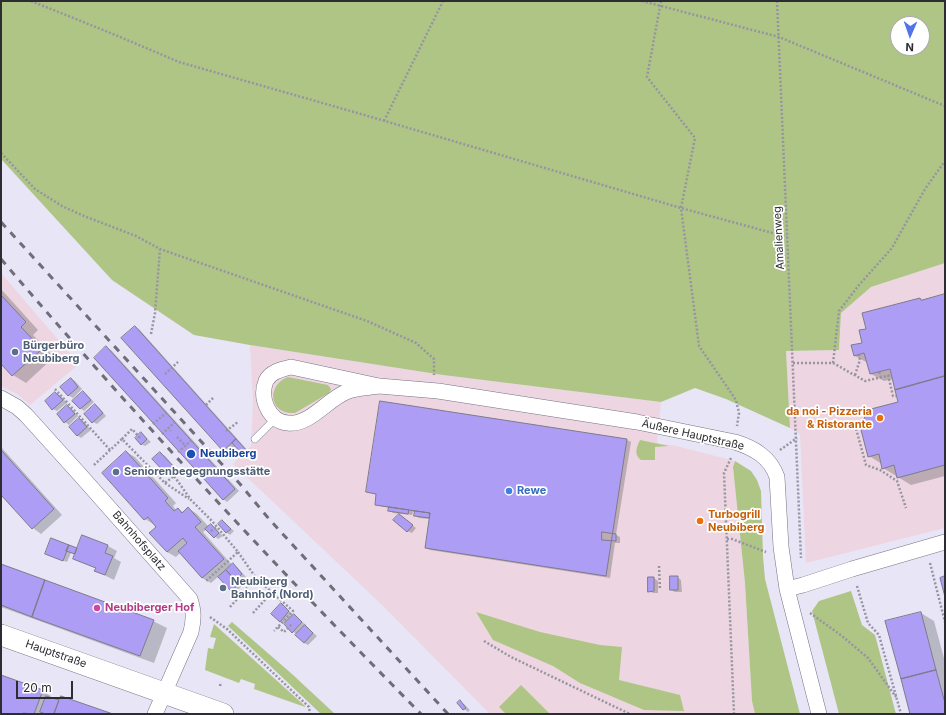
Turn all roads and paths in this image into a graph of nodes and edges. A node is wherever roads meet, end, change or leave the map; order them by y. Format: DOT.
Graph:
graph roads {
  1 [pos="31,1"];
  2 [pos="443,1"];
  3 [pos="642,1"];
  4 [pos="661,1"];
  5 [pos="777,1"];
  6 [pos="660,6"];
  7 [pos="779,36"];
  8 [pos="945,106"];
  9 [pos="384,121"];
  10 [pos="1,153"];
  11 [pos="945,162"];
  12 [pos="681,208"];
  13 [pos="787,237"];
  14 [pos="160,248"];
  15 [pos="151,334"];
  16 [pos="859,355"];
  17 [pos="178,362"];
  18 [pos="793,363"];
  19 [pos="832,363"];
  20 [pos="880,372"];
  21 [pos="165,374"];
  22 [pos="855,375"];
  23 [pos="881,377"];
  24 [pos="379,386"];
  25 [pos="55,389"];
  26 [pos="438,391"];
  27 [pos="896,396"];
  28 [pos="1,398"];
  29 [pos="213,398"];
  30 [pos="206,405"];
  31 [pos="167,412"];
  32 [pos="275,418"];
  33 [pos="176,421"];
  34 [pos="238,422"];
  35 [pos="153,424"];
  36 [pos="855,425"];
  37 [pos="168,428"];
  38 [pos="171,431"];
  39 [pos="226,431"];
  40 [pos="162,434"];
  41 [pos="177,437"];
  42 [pos="141,438"];
  43 [pos="797,438"];
  44 [pos="122,439"];
  45 [pos="192,439"];
  46 [pos="256,439"];
  47 [pos="735,442"];
  48 [pos="186,446"];
  49 [pos="110,450"];
  50 [pos="178,452"];
  51 [pos="767,459"];
  52 [pos="82,477"];
  53 [pos="165,483"];
  54 [pos="191,500"];
  55 [pos="906,508"];
  56 [pos="217,526"];
  57 [pos="224,526"];
  58 [pos="220,530"];
  59 [pos="211,531"];
  60 [pos="727,539"];
  61 [pos="945,542"];
  62 [pos="238,552"];
  63 [pos="766,552"];
  64 [pos="930,562"];
  65 [pos="659,566"];
  66 [pos="852,569"];
  67 [pos="256,578"];
  68 [pos="206,581"];
  69 [pos="802,585"];
  70 [pos="787,589"];
  71 [pos="660,590"];
  72 [pos="272,592"];
  73 [pos="230,607"];
  74 [pos="194,610"];
  75 [pos="806,610"];
  76 [pos="253,614"];
  77 [pos="945,622"];
  78 [pos="292,624"];
  79 [pos="278,627"];
  80 [pos="274,631"];
  81 [pos="1,635"];
  82 [pos="484,641"];
  83 [pos="221,682"];
  84 [pos="220,686"];
  85 [pos="165,693"];
  86 [pos="897,699"];
  87 [pos="155,714"];
  88 [pos="223,714"];
  89 [pos="310,714"];
  90 [pos="630,714"];
  91 [pos="734,714"];
  92 [pos="819,714"];
  93 [pos="901,714"];
  1 -- 9 [label="path"];
  2 -- 9 [label="path"];
  3 -- 6 [label="path"];
  4 -- 6 [label="path"];
  5 -- 7 [label="path, Amalienweg"];
  6 -- 7 [label="path"];
  6 -- 12 [label="path"];
  7 -- 8 [label="path"];
  7 -- 13 [label="path, Amalienweg"];
  9 -- 12 [label="path"];
  10 -- 14 [label="path"];
  11 -- 19 [label="path"];
  12 -- 13 [label="path"];
  12 -- 47 [label="path"];
  13 -- 18 [label="path, Amalienweg"];
  14 -- 15 [label="path"];
  14 -- 26 [label="path"];
  16 -- 22 [label="path"];
  17 -- 21 [label="path"];
  18 -- 19 [label="path"];
  18 -- 43 [label="path, Amalienweg"];
  19 -- 22 [label="path"];
  20 -- 23 [label="path"];
  22 -- 23 [label="path"];
  23 -- 27 [label="path"];
  24 -- 26 [label="street, Äußere Hauptstraße"];
  24 -- 32 [label="street, Äußere Hauptstraße"];
  24 -- 32 [label="street, Äußere Hauptstraße"];
  25 -- 49 [label="path"];
  26 -- 47 [label="street, Äußere Hauptstraße"];
  28 -- 52 [label="street, Bahnhofsplatz"];
  29 -- 30 [label="path"];
  31 -- 35 [label="path"];
  32 -- 46 [label="lane"];
  33 -- 37 [label="path"];
  34 -- 39 [label="path"];
  36 -- 55 [label="path"];
  37 -- 38 [label="path"];
  37 -- 40 [label="path"];
  41 -- 48 [label="path"];
  42 -- 44 [label="path"];
  43 -- 51 [label="path"];
  43 -- 69 [label="path, Amalienweg"];
  44 -- 49 [label="path"];
  44 -- 53 [label="path"];
  45 -- 48 [label="path"];
  47 -- 51 [label="street, Äußere Hauptstraße"];
  47 -- 60 [label="path"];
  48 -- 50 [label="path"];
  49 -- 52 [label="path"];
  51 -- 70 [label="street, Äußere Hauptstraße"];
  52 -- 74 [label="street, Bahnhofsplatz"];
  53 -- 54 [label="path"];
  53 -- 54 [label="path"];
  54 -- 56 [label="path"];
  56 -- 58 [label="path"];
  56 -- 59 [label="path"];
  57 -- 58 [label="path"];
  58 -- 62 [label="path"];
  60 -- 63 [label="path"];
  60 -- 91 [label="path"];
  61 -- 66 [label="street"];
  62 -- 67 [label="path"];
  62 -- 68 [label="path"];
  64 -- 77 [label="path"];
  65 -- 71 [label="path"];
  66 -- 69 [label="street"];
  66 -- 86 [label="path"];
  67 -- 72 [label="path"];
  67 -- 73 [label="path"];
  69 -- 70 [label="street"];
  70 -- 92 [label="street, Äußere Hauptstraße"];
  72 -- 76 [label="path"];
  72 -- 79 [label="path"];
  74 -- 85 [label="street"];
  74 -- 89 [label="path"];
  75 -- 86 [label="path"];
  78 -- 79 [label="path"];
  79 -- 80 [label="path"];
  81 -- 85 [label="street, Hauptstraße"];
  82 -- 90 [label="path"];
  83 -- 84 [label="path"];
  85 -- 87 [label="street"];
  85 -- 88 [label="street, Hauptstraße"];
  86 -- 93 [label="path"];
}
